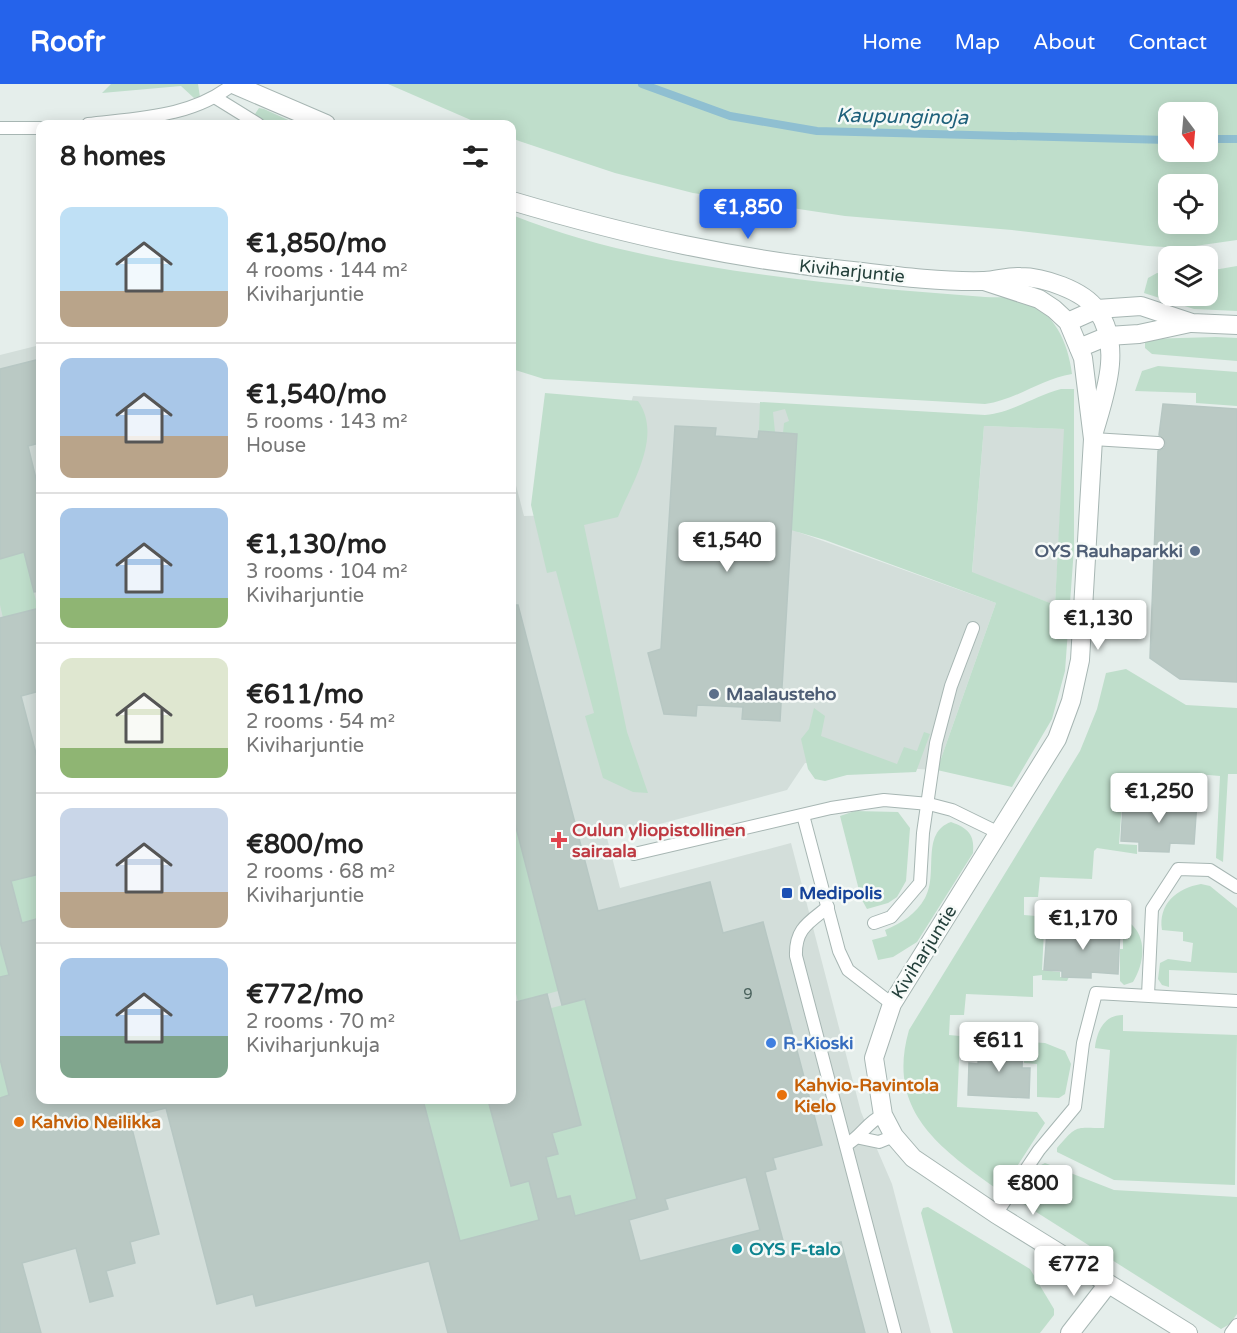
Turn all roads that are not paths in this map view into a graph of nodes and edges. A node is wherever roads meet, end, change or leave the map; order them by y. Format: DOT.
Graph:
graph roads {
  1 [pos="233,84"];
  2 [pos="216,98"];
  3 [pos="115,120"];
  4 [pos="252,120"];
  5 [pos="317,120"];
  6 [pos="0,128"];
  7 [pos="36,128"];
  8 [pos="516,202"];
  9 [pos="984,281"];
  10 [pos="1097,309"];
  11 [pos="1068,322"];
  12 [pos="1192,323"];
  13 [pos="1237,326"];
  14 [pos="1108,336"];
  15 [pos="1079,348"];
  16 [pos="1093,439"];
  17 [pos="1158,443"];
  18 [pos="973,628"];
  19 [pos="929,804"];
  20 [pos="803,815"];
  21 [pos="999,833"];
  22 [pos="634,854"];
  23 [pos="1237,887"];
  24 [pos="828,908"];
  25 [pos="874,922"];
  26 [pos="1148,996"];
  27 [pos="1237,1001"];
  28 [pos="892,1004"];
  29 [pos="883,1115"];
  30 [pos="894,1136"];
  31 [pos="860,1138"];
  32 [pos="846,1145"];
  33 [pos="996,1214"];
  34 [pos="1108,1284"];
  35 [pos="1237,1325"];
  36 [pos="895,1333"];
  37 [pos="1070,1333"];
  38 [pos="1188,1333"];
  39 [pos="1231,1333"];
  1 -- 2 [label="lane"];
  1 -- 5 [label="street"];
  2 -- 3 [label="lane"];
  2 -- 4 [label="lane"];
  6 -- 7 [label="lane"];
  8 -- 9 [label="street, Kiviharjuntie"];
  9 -- 10 [label="street"];
  9 -- 11 [label="street"];
  10 -- 11 [label="street"];
  10 -- 12 [label="street"];
  10 -- 14 [label="street"];
  11 -- 15 [label="street"];
  12 -- 13 [label="street"];
  12 -- 14 [label="street"];
  14 -- 15 [label="street"];
  14 -- 16 [label="street"];
  15 -- 16 [label="street"];
  16 -- 17 [label="lane"];
  16 -- 21 [label="street, Kiviharjuntie"];
  18 -- 19 [label="lane"];
  19 -- 20 [label="lane"];
  19 -- 21 [label="lane"];
  19 -- 25 [label="lane"];
  20 -- 22 [label="lane"];
  20 -- 24 [label="lane"];
  21 -- 28 [label="street, Kiviharjuntie"];
  23 -- 26 [label="lane"];
  24 -- 28 [label="lane"];
  24 -- 32 [label="lane"];
  26 -- 27 [label="lane"];
  26 -- 33 [label="lane"];
  28 -- 29 [label="street, Kiviharjuntie"];
  29 -- 30 [label="street, Kiviharjuntie"];
  29 -- 31 [label="lane"];
  30 -- 31 [label="lane"];
  30 -- 33 [label="street, Kiviharjuntie"];
  31 -- 32 [label="lane"];
  32 -- 36 [label="lane"];
  33 -- 34 [label="street, Kiviharjuntie"];
  34 -- 37 [label="street"];
  34 -- 38 [label="street, Kiviharjuntie"];
  35 -- 39 [label="lane"];
}
